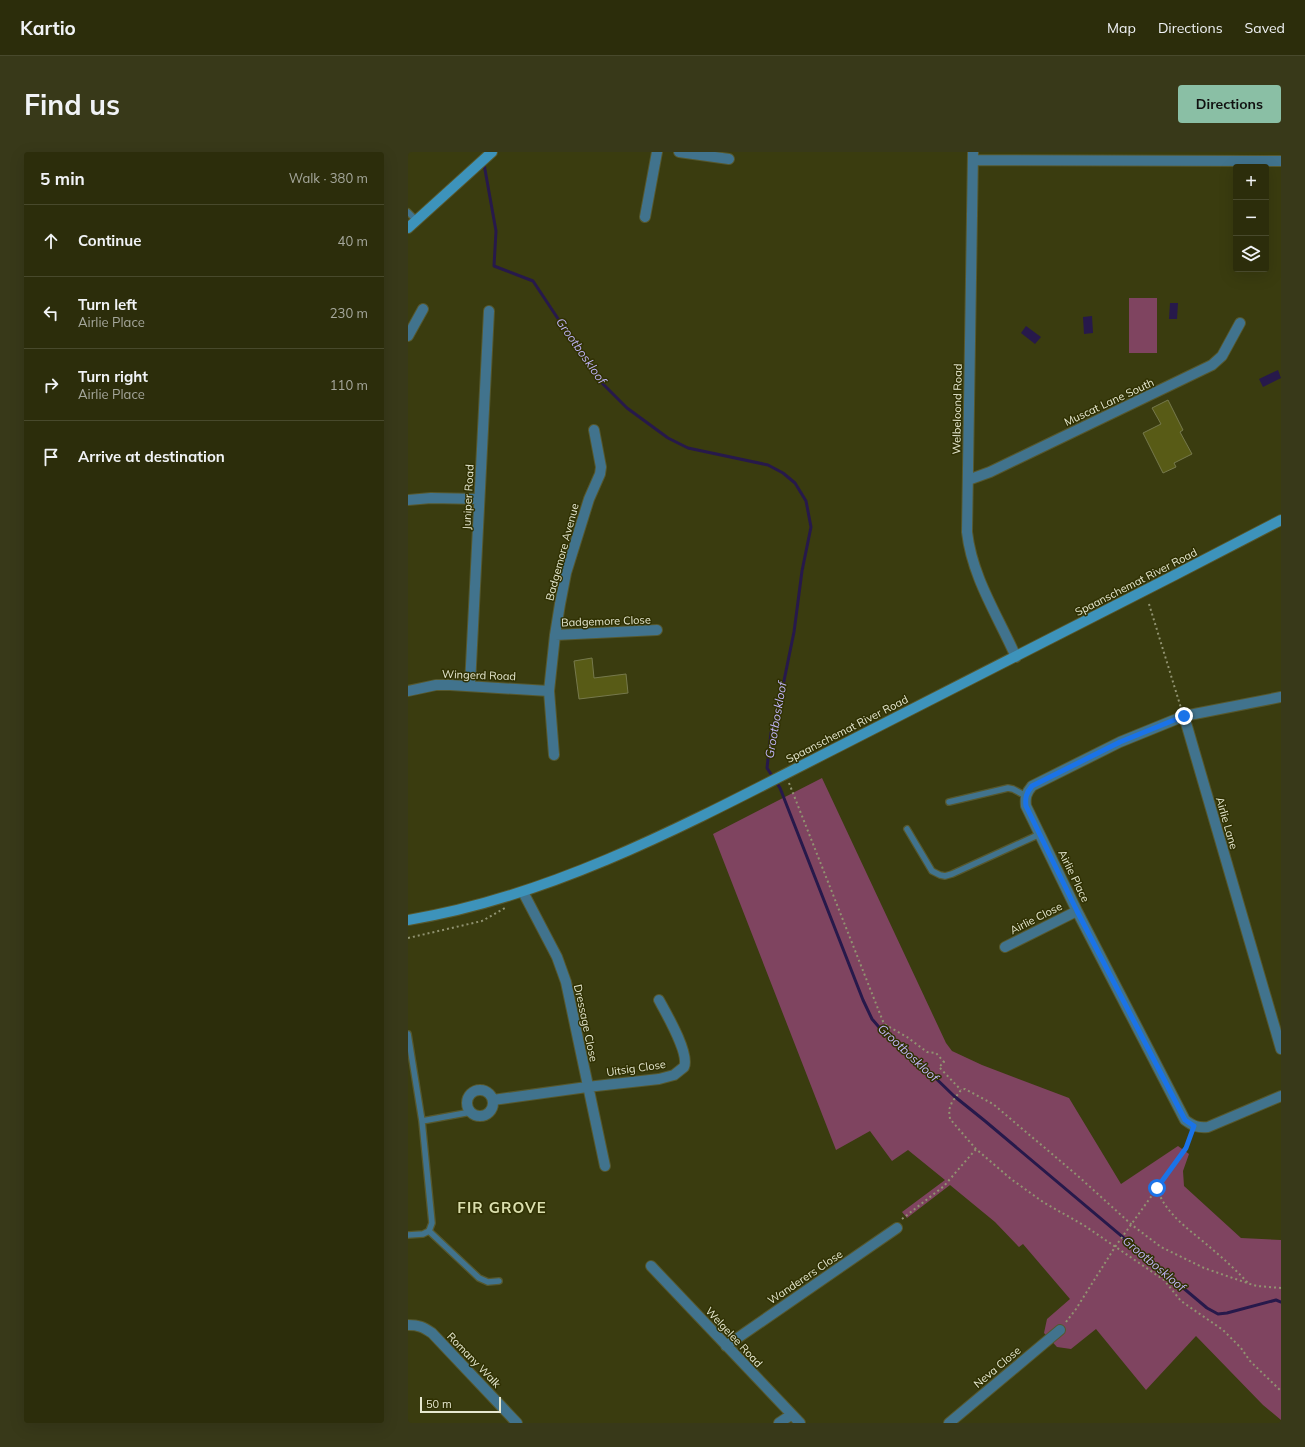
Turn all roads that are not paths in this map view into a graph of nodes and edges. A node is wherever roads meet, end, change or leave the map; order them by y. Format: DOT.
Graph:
graph roads {
  1 [pos="657,152"];
  2 [pos="679,152"];
  3 [pos="491,153"];
  4 [pos="973,156"];
  5 [pos="728,159"];
  6 [pos="1281,160"];
  7 [pos="408,212"];
  8 [pos="645,217"];
  9 [pos="416,220"];
  10 [pos="408,228"];
  11 [pos="423,309"];
  12 [pos="489,311"];
  13 [pos="1240,323"];
  14 [pos="408,336"];
  15 [pos="594,430"];
  16 [pos="968,480"];
  17 [pos="479,498"];
  18 [pos="408,500"];
  19 [pos="1281,520"];
  20 [pos="657,630"];
  21 [pos="555,635"];
  22 [pos="1016,657"];
  23 [pos="470,685"];
  24 [pos="408,690"];
  25 [pos="549,691"];
  26 [pos="1281,697"];
  27 [pos="1184,716"];
  28 [pos="554,755"];
  29 [pos="1026,796"];
  30 [pos="949,802"];
  31 [pos="907,829"];
  32 [pos="1040,834"];
  33 [pos="524,892"];
  34 [pos="1077,911"];
  35 [pos="408,920"];
  36 [pos="1005,947"];
  37 [pos="659,1000"];
  38 [pos="408,1034"];
  39 [pos="1281,1049"];
  40 [pos="588,1087"];
  41 [pos="1281,1096"];
  42 [pos="493,1100"];
  43 [pos="471,1112"];
  44 [pos="422,1121"];
  45 [pos="605,1166"];
  46 [pos="897,1228"];
  47 [pos="429,1231"];
  48 [pos="408,1235"];
  49 [pos="651,1266"];
  50 [pos="499,1280"];
  51 [pos="408,1325"];
  52 [pos="1060,1330"];
  53 [pos="726,1346"];
  54 [pos="791,1415"];
  55 [pos="517,1423"];
  56 [pos="779,1423"];
  57 [pos="800,1423"];
  58 [pos="950,1423"];
  1 -- 8 [label="street"];
  2 -- 5 [label="street"];
  3 -- 9 [label="main road"];
  4 -- 6 [label="street"];
  4 -- 16 [label="street, Welbeloond Road"];
  7 -- 9 [label="lane"];
  9 -- 10 [label="main road"];
  11 -- 14 [label="street"];
  12 -- 17 [label="street, Juniper Road"];
  13 -- 16 [label="street, Muscat Lane South"];
  15 -- 21 [label="street, Badgemore Avenue"];
  16 -- 22 [label="street, Welbeloond Road"];
  17 -- 18 [label="street"];
  17 -- 23 [label="street, Juniper Road"];
  19 -- 22 [label="main road, Spaanschemat River Road"];
  20 -- 21 [label="street, Badgemore Close"];
  21 -- 25 [label="street, Badgemore Avenue"];
  22 -- 33 [label="main road, Spaanschemat River Road"];
  23 -- 24 [label="street, Wingerd Road"];
  23 -- 25 [label="street, Wingerd Road"];
  25 -- 28 [label="street, Badgemore Avenue"];
  26 -- 27 [label="street"];
  27 -- 29 [label="street"];
  27 -- 39 [label="street, Airlie Lane"];
  29 -- 30 [label="lane"];
  29 -- 32 [label="street, Airlie Place"];
  31 -- 32 [label="lane"];
  32 -- 34 [label="street, Airlie Place"];
  33 -- 35 [label="main road, Spaanschemat River Road"];
  33 -- 40 [label="street, Dressage Close"];
  34 -- 36 [label="street, Airlie Close"];
  34 -- 41 [label="street, Airlie Place"];
  37 -- 40 [label="street, Uitsig Close"];
  38 -- 44 [label="lane"];
  40 -- 42 [label="street, Uitsig Close"];
  40 -- 45 [label="street, Dressage Close"];
  42 -- 43 [label="street"];
  42 -- 43 [label="street"];
  43 -- 44 [label="lane"];
  44 -- 47 [label="lane"];
  46 -- 53 [label="street, Wanderers Close"];
  47 -- 48 [label="lane"];
  47 -- 50 [label="lane"];
  49 -- 53 [label="street, Welgelee Road"];
  51 -- 55 [label="street, Romany Walk"];
  52 -- 58 [label="street, Neva Close"];
  53 -- 54 [label="street, Welgelee Road"];
  54 -- 56 [label="street"];
  54 -- 57 [label="street, Welgelee Road"];
}
